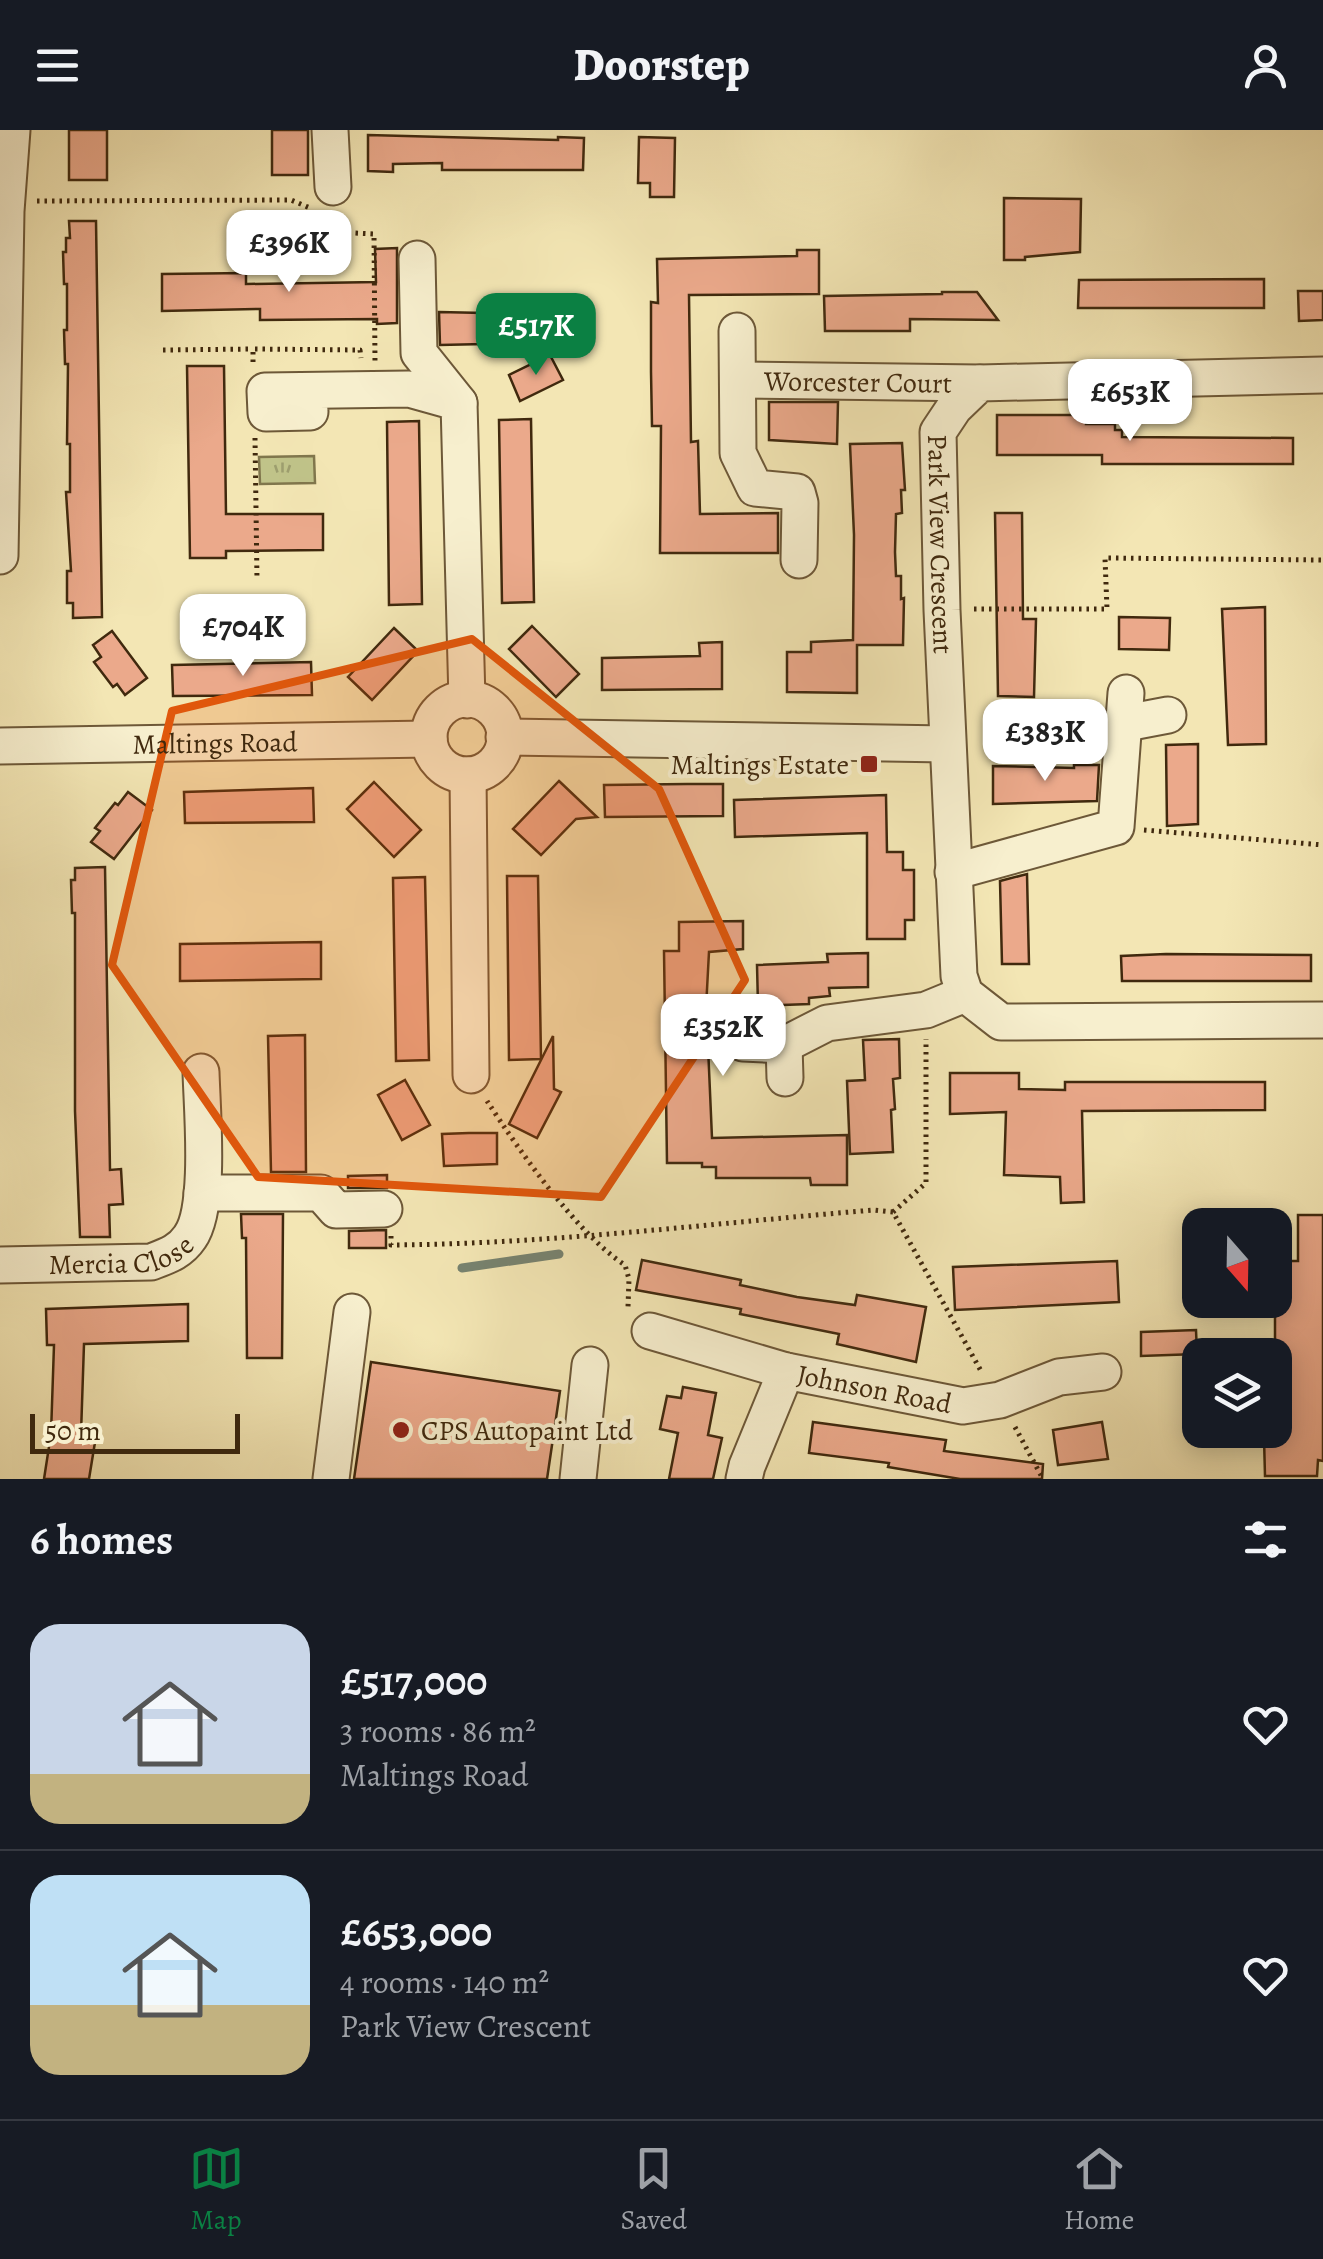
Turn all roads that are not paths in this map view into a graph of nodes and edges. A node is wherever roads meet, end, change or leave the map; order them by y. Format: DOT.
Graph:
graph roads {
  1 [pos="12,130"];
  2 [pos="330,130"];
  3 [pos="330,200"];
  4 [pos="417,259"];
  5 [pos="736,331"];
  6 [pos="1323,375"];
  7 [pos="738,380"];
  8 [pos="980,383"];
  9 [pos="309,391"];
  10 [pos="460,403"];
  11 [pos="2,509"];
  12 [pos="0,556"];
  13 [pos="799,560"];
  14 [pos="467,700"];
  15 [pos="1168,715"];
  16 [pos="504,737"];
  17 [pos="429,739"];
  18 [pos="947,744"];
  19 [pos="0,746"];
  20 [pos="468,775"];
  21 [pos="953,872"];
  22 [pos="965,994"];
  23 [pos="1323,1020"];
  24 [pos="744,1043"];
  25 [pos="202,1072"];
  26 [pos="479,1088"];
  27 [pos="202,1193"];
  28 [pos="384,1210"];
  29 [pos="0,1266"];
  30 [pos="352,1312"];
  31 [pos="650,1330"];
  32 [pos="590,1366"];
  33 [pos="786,1372"];
  34 [pos="1103,1372"];
  35 [pos="331,1479"];
  36 [pos="578,1479"];
  37 [pos="744,1479"];
  1 -- 11 [label="street"];
  2 -- 3 [label="street"];
  4 -- 10 [label="street"];
  5 -- 7 [label="street, Worcester Court"];
  6 -- 8 [label="street"];
  7 -- 8 [label="street, Worcester Court"];
  7 -- 13 [label="street, Worcester Court"];
  8 -- 18 [label="street, Park View Crescent"];
  9 -- 10 [label="street"];
  10 -- 14 [label="street"];
  11 -- 12 [label="street"];
  14 -- 16 [label="street"];
  14 -- 17 [label="street"];
  15 -- 21 [label="street"];
  16 -- 18 [label="street"];
  16 -- 20 [label="street"];
  17 -- 19 [label="street, Maltings Road"];
  17 -- 20 [label="street"];
  18 -- 21 [label="street, Park View Crescent"];
  20 -- 26 [label="street"];
  21 -- 22 [label="street, Park View Crescent"];
  22 -- 23 [label="street"];
  22 -- 24 [label="street"];
  25 -- 27 [label="street, Mercia Close"];
  27 -- 28 [label="street"];
  27 -- 29 [label="street, Mercia Close"];
  30 -- 35 [label="street"];
  31 -- 33 [label="street, Johnson Road"];
  32 -- 36 [label="street"];
  33 -- 34 [label="street, Johnson Road"];
  33 -- 37 [label="street"];
}
